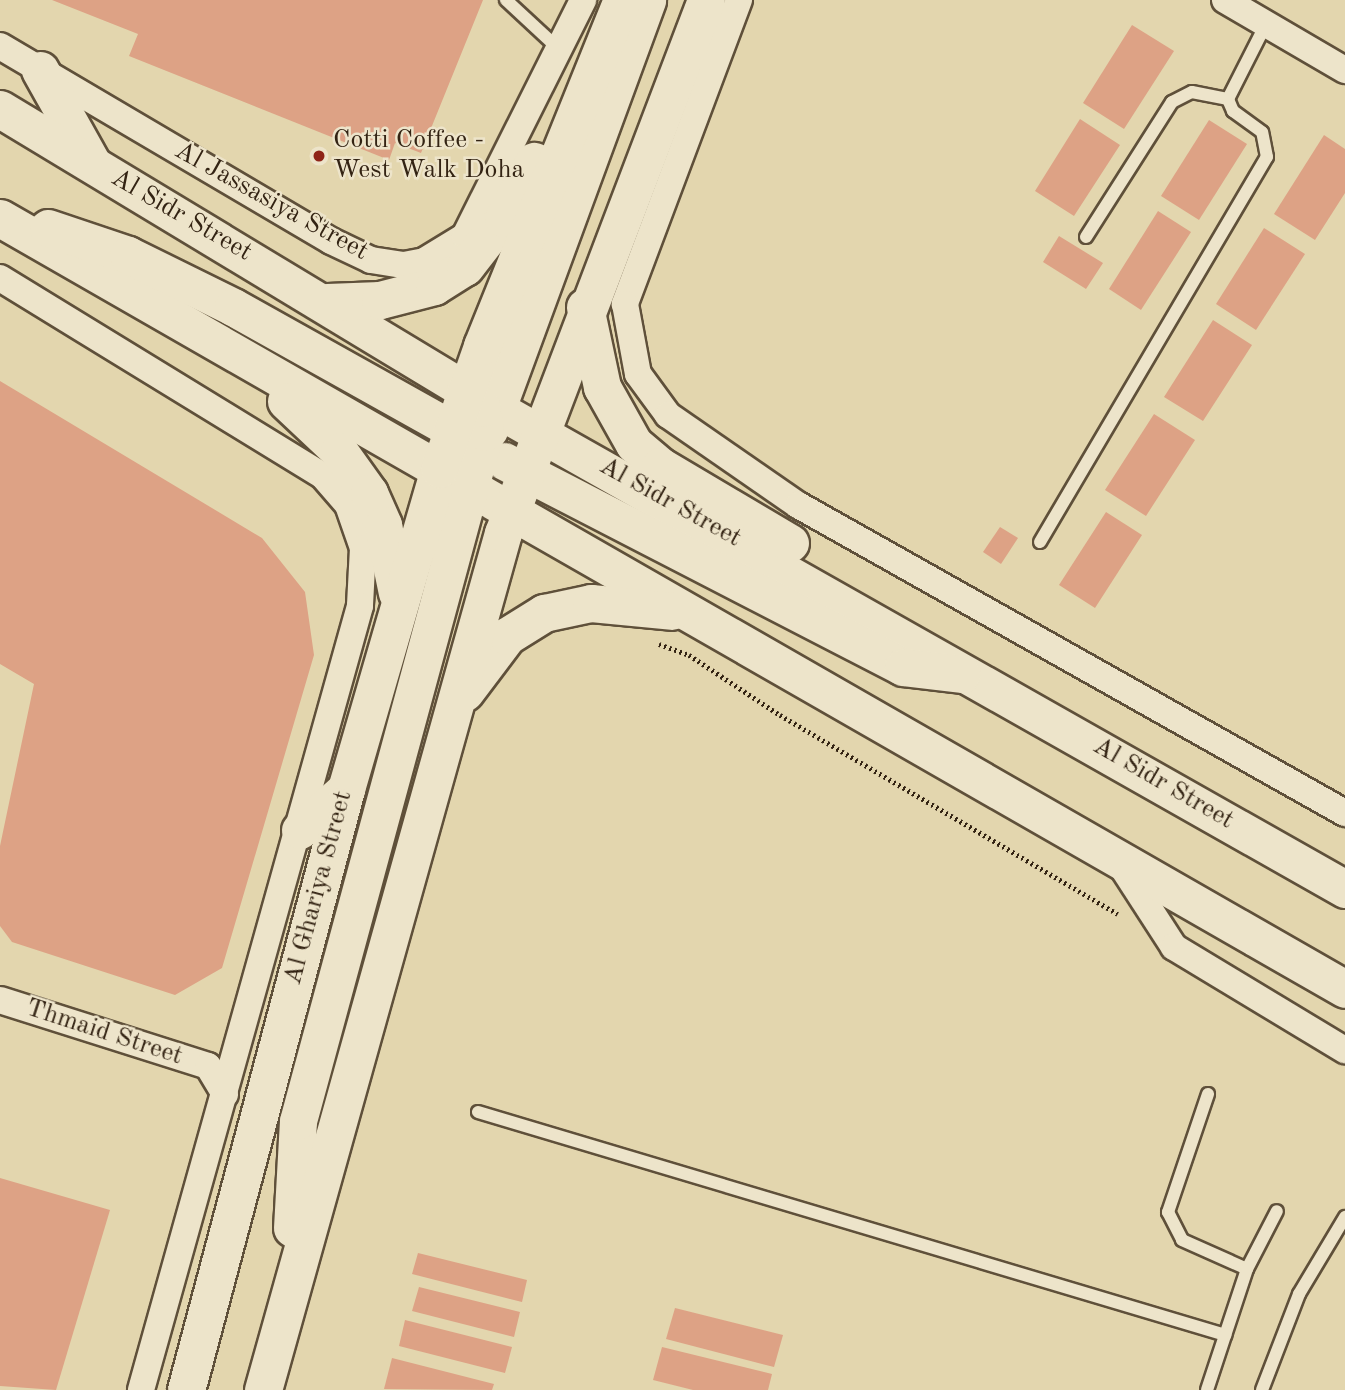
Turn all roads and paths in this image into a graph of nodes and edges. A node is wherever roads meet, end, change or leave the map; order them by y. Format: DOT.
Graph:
graph roads {
  1 [pos="506,0"];
  2 [pos="647,0"];
  3 [pos="706,0"];
  4 [pos="739,0"];
  5 [pos="1225,0"];
  6 [pos="605,7"];
  7 [pos="1266,24"];
  8 [pos="0,46"];
  9 [pos="559,49"];
  10 [pos="40,69"];
  11 [pos="1345,70"];
  12 [pos="1228,99"];
  13 [pos="0,109"];
  14 [pos="93,164"];
  15 [pos="0,211"];
  16 [pos="0,218"];
  17 [pos="1086,237"];
  18 [pos="0,278"];
  19 [pos="327,302"];
  20 [pos="585,307"];
  21 [pos="233,354"];
  22 [pos="480,399"];
  23 [pos="540,431"];
  24 [pos="476,444"];
  25 [pos="525,471"];
  26 [pos="454,477"];
  27 [pos="511,510"];
  28 [pos="1040,542"];
  29 [pos="398,600"];
  30 [pos="688,614"];
  31 [pos="646,639"];
  32 [pos="977,676"];
  33 [pos="452,709"];
  34 [pos="345,789"];
  35 [pos="1345,813"];
  36 [pos="299,830"];
  37 [pos="1116,858"];
  38 [pos="1345,889"];
  39 [pos="1123,921"];
  40 [pos="1345,989"];
  41 [pos="0,1000"];
  42 [pos="1345,1050"];
  43 [pos="237,1051"];
  44 [pos="208,1066"];
  45 [pos="225,1094"];
  46 [pos="1209,1094"];
  47 [pos="478,1112"];
  48 [pos="1278,1211"];
  49 [pos="1345,1217"];
  50 [pos="1247,1269"];
  51 [pos="288,1298"];
  52 [pos="1225,1335"];
  53 [pos="265,1388"];
  54 [pos="141,1390"];
  55 [pos="186,1390"];
  56 [pos="1207,1390"];
  57 [pos="1262,1390"];
  1 -- 9 [label="lane"];
  2 -- 22 [label="main road"];
  3 -- 20 [label="main road"];
  4 -- 35 [label="street"];
  5 -- 7 [label="street"];
  6 -- 9 [label="street, Al Jassasiya Street"];
  6 -- 19 [label="main road"];
  6 -- 22 [label="main road"];
  7 -- 11 [label="street"];
  7 -- 12 [label="lane"];
  8 -- 10 [label="street, Al Jassasiya Street"];
  9 -- 10 [label="street, Al Jassasiya Street"];
  10 -- 14 [label="main road"];
  12 -- 17 [label="lane"];
  12 -- 28 [label="lane"];
  13 -- 14 [label="main road, Al Sidr Street"];
  14 -- 19 [label="main road, Al Sidr Street"];
  15 -- 24 [label="main road"];
  16 -- 21 [label="main road"];
  18 -- 36 [label="street"];
  19 -- 22 [label="main road, Al Sidr Street"];
  20 -- 23 [label="main road"];
  20 -- 32 [label="main road"];
  21 -- 26 [label="main road"];
  21 -- 29 [label="main road"];
  22 -- 23 [label="main road, Al Sidr Street"];
  22 -- 24 [label="main road, Al Ghariya Street"];
  23 -- 24 [label="main road"];
  23 -- 25 [label="main road"];
  23 -- 32 [label="main road, Al Sidr Street"];
  24 -- 25 [label="main road"];
  24 -- 26 [label="main road, Al Ghariya Street"];
  24 -- 27 [label="main road"];
  25 -- 27 [label="main road"];
  25 -- 32 [label="main road"];
  26 -- 27 [label="main road"];
  26 -- 29 [label="main road, Al Ghariya Street"];
  26 -- 51 [label="main road"];
  27 -- 30 [label="main road"];
  27 -- 33 [label="main road"];
  29 -- 34 [label="main road, Al Ghariya Street"];
  30 -- 33 [label="main road"];
  30 -- 37 [label="main road"];
  31 -- 39 [label="path"];
  32 -- 38 [label="main road, Al Sidr Street"];
  33 -- 51 [label="main road"];
  34 -- 36 [label="main road"];
  34 -- 55 [label="main road, Al Ghariya Street"];
  36 -- 43 [label="street, Al Ghariya Street"];
  37 -- 40 [label="main road"];
  37 -- 42 [label="street"];
  41 -- 44 [label="street, Thmaid Street"];
  43 -- 44 [label="street, Thmaid Street"];
  43 -- 45 [label="street, Al Ghariya Street"];
  44 -- 45 [label="street, Thmaid Street"];
  45 -- 54 [label="street, Al Ghariya Street"];
  46 -- 50 [label="lane"];
  47 -- 52 [label="lane"];
  48 -- 50 [label="lane"];
  49 -- 57 [label="lane"];
  50 -- 52 [label="lane"];
  51 -- 53 [label="main road"];
  52 -- 56 [label="lane"];
}
